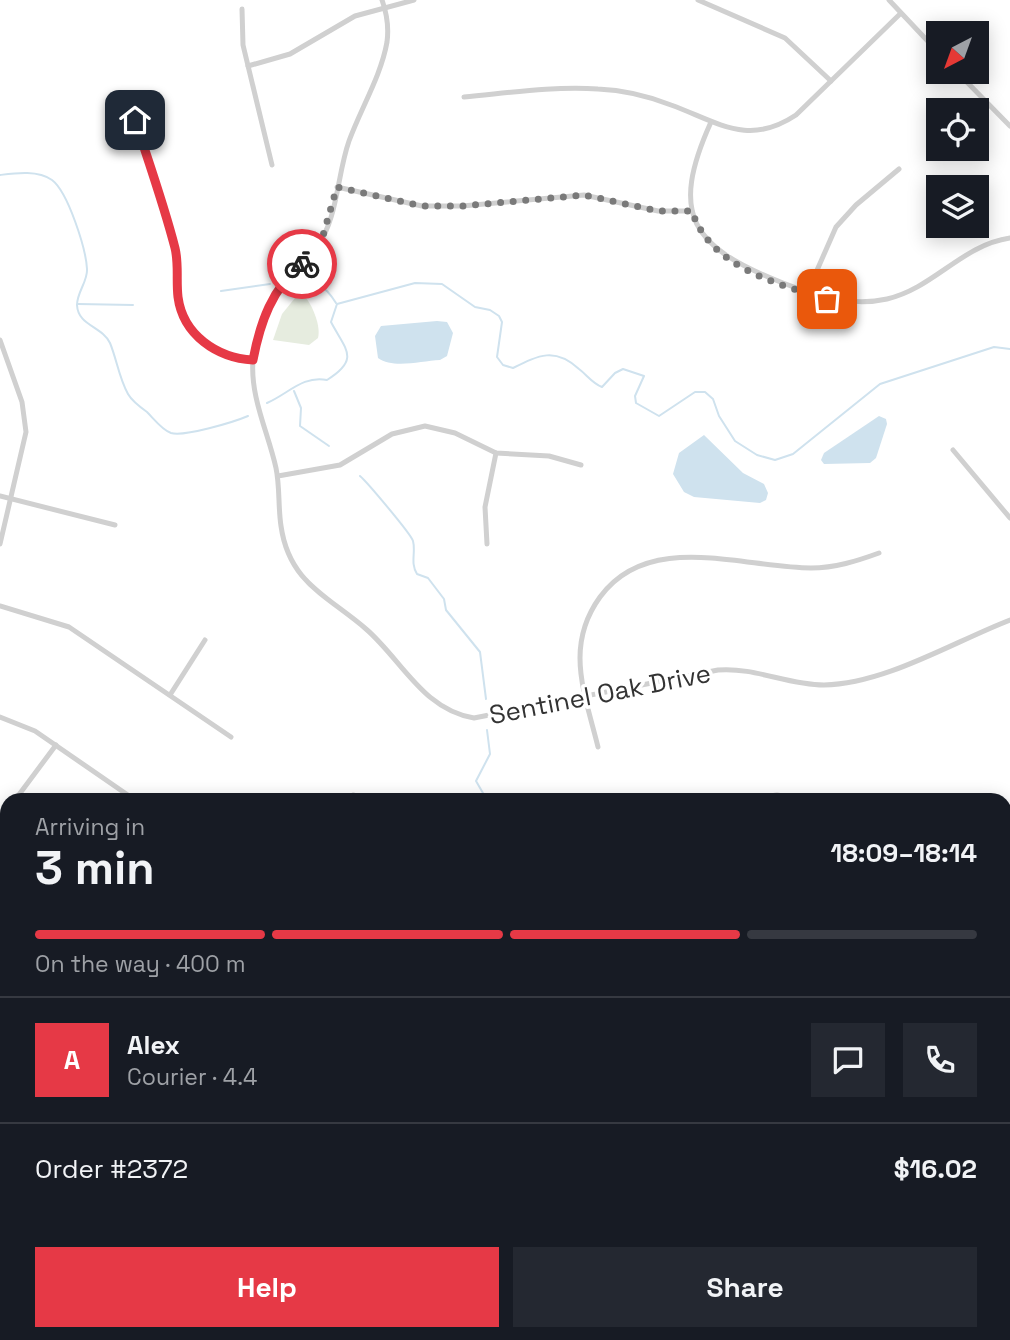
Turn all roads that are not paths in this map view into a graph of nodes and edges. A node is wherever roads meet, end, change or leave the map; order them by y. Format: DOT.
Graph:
graph roads {
  1 [pos="382,0"];
  2 [pos="414,0"];
  3 [pos="698,0"];
  4 [pos="889,0"];
  5 [pos="385,7"];
  6 [pos="242,9"];
  7 [pos="901,14"];
  8 [pos="926,40"];
  9 [pos="248,66"];
  10 [pos="831,82"];
  11 [pos="969,84"];
  12 [pos="464,97"];
  13 [pos="129,99"];
  14 [pos="710,122"];
  15 [pos="1010,126"];
  16 [pos="272,165"];
  17 [pos="899,169"];
  18 [pos="337,187"];
  19 [pos="692,211"];
  20 [pos="1010,238"];
  21 [pos="807,293"];
  22 [pos="0,340"];
  23 [pos="253,360"];
  24 [pos="953,450"];
  25 [pos="496,453"];
  26 [pos="581,465"];
  27 [pos="278,476"];
  28 [pos="0,496"];
  29 [pos="12,499"];
  30 [pos="1010,518"];
  31 [pos="115,525"];
  32 [pos="0,544"];
  33 [pos="487,544"];
  34 [pos="879,553"];
  35 [pos="0,606"];
  36 [pos="1010,620"];
  37 [pos="205,640"];
  38 [pos="170,695"];
  39 [pos="587,697"];
  40 [pos="0,717"];
  41 [pos="231,737"];
  42 [pos="56,745"];
  43 [pos="598,747"];
  44 [pos="20,793"];
  45 [pos="125,793"];
  1 -- 5 [label="street, Sentinel Oak Drive"];
  2 -- 5 [label="street"];
  3 -- 10 [label="street"];
  4 -- 7 [label="street"];
  5 -- 9 [label="street"];
  5 -- 18 [label="street, Sentinel Oak Drive"];
  6 -- 9 [label="street"];
  7 -- 8 [label="street"];
  7 -- 10 [label="street"];
  9 -- 16 [label="street"];
  10 -- 14 [label="street"];
  11 -- 15 [label="street"];
  12 -- 14 [label="street"];
  13 -- 23 [label="street"];
  14 -- 19 [label="street"];
  17 -- 21 [label="street"];
  18 -- 19 [label="street"];
  18 -- 23 [label="street, Sentinel Oak Drive"];
  19 -- 21 [label="street"];
  20 -- 21 [label="street"];
  22 -- 29 [label="street"];
  23 -- 27 [label="street, Sentinel Oak Drive"];
  24 -- 30 [label="street"];
  25 -- 26 [label="street"];
  25 -- 27 [label="street"];
  25 -- 33 [label="street"];
  27 -- 39 [label="street, Sentinel Oak Drive"];
  28 -- 29 [label="street"];
  29 -- 31 [label="street"];
  29 -- 32 [label="street"];
  34 -- 39 [label="street"];
  35 -- 38 [label="street"];
  36 -- 39 [label="street, Sentinel Oak Drive"];
  37 -- 38 [label="street"];
  38 -- 41 [label="street"];
  39 -- 43 [label="street"];
  40 -- 42 [label="street"];
  42 -- 44 [label="street"];
  42 -- 45 [label="street"];
}
